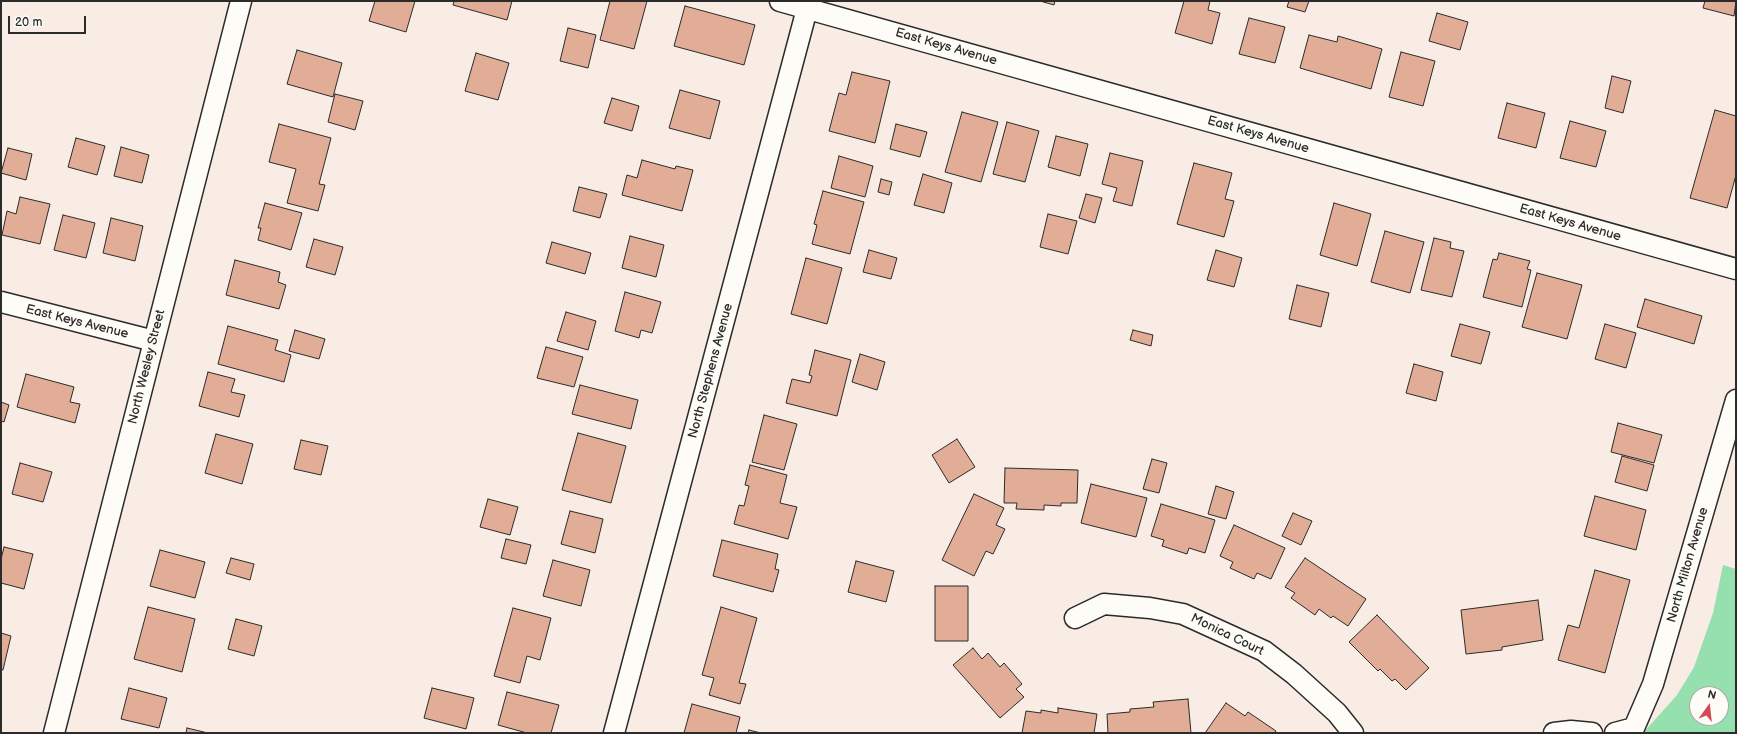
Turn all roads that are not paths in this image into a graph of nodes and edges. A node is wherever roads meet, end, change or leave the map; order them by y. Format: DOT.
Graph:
graph roads {
  1 [pos="241,1"];
  2 [pos="780,1"];
  3 [pos="807,9"];
  4 [pos="1736,269"];
  5 [pos="1,302"];
  6 [pos="154,342"];
  7 [pos="1736,400"];
  8 [pos="1075,618"];
  9 [pos="1625,730"];
  10 [pos="54,733"];
  11 [pos="614,733"];
  12 [pos="1353,733"];
  13 [pos="1554,733"];
  14 [pos="1592,733"];
  1 -- 6 [label="street, North Wesley Street"];
  2 -- 3 [label="street, East Keys Avenue"];
  3 -- 4 [label="street, East Keys Avenue"];
  3 -- 11 [label="street, North Stephens Avenue"];
  5 -- 6 [label="street, East Keys Avenue"];
  6 -- 10 [label="street, North Wesley Street"];
  7 -- 9 [label="street, North Milton Avenue"];
  8 -- 12 [label="street, Monica Court"];
  13 -- 14 [label="street"];
}
